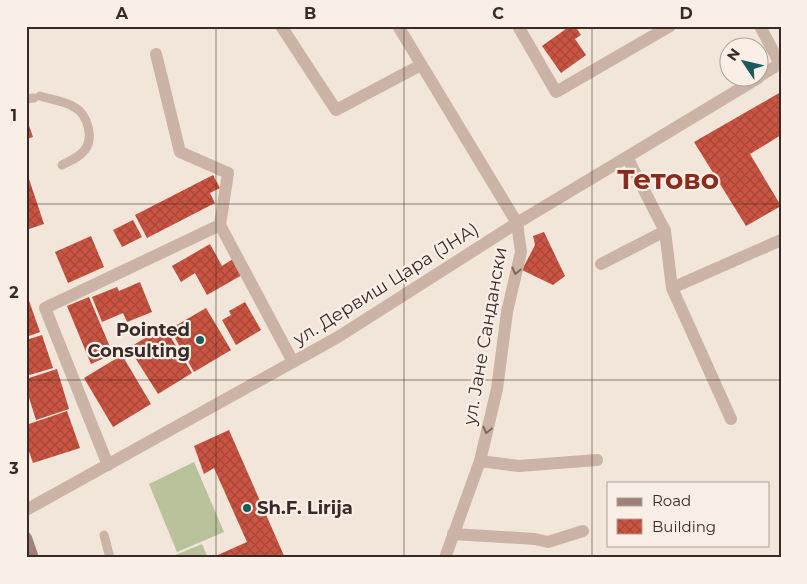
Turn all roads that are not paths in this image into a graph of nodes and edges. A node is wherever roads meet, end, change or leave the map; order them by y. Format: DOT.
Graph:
graph roads {
  1 [pos="281,26"];
  2 [pos="518,26"];
  3 [pos="670,26"];
  4 [pos="760,26"];
  5 [pos="403,28"];
  6 [pos="156,54"];
  7 [pos="780,64"];
  8 [pos="421,65"];
  9 [pos="741,88"];
  10 [pos="33,97"];
  11 [pos="627,157"];
  12 [pos="62,165"];
  13 [pos="517,223"];
  14 [pos="220,225"];
  15 [pos="665,231"];
  16 [pos="781,240"];
  17 [pos="600,264"];
  18 [pos="672,288"];
  19 [pos="293,362"];
  20 [pos="731,419"];
  21 [pos="596,460"];
  22 [pos="480,461"];
  23 [pos="108,465"];
  24 [pos="26,510"];
  25 [pos="583,531"];
  26 [pos="453,534"];
  27 [pos="104,535"];
  28 [pos="26,538"];
  29 [pos="33,558"];
  30 [pos="110,558"];
  31 [pos="444,558"];
  1 -- 8 [label="street"];
  2 -- 3 [label="street"];
  4 -- 7 [label="street"];
  5 -- 8 [label="street, ул. Јане Сандански"];
  6 -- 14 [label="street"];
  8 -- 13 [label="street, ул. Јане Сандански"];
  9 -- 11 [label="street, ул. Дервиш Цара (ЈНА)"];
  10 -- 12 [label="lane"];
  11 -- 13 [label="street, ул. Дервиш Цара (ЈНА)"];
  11 -- 15 [label="street"];
  13 -- 19 [label="street, ул. Дервиш Цара (ЈНА)"];
  13 -- 22 [label="street, ул. Јане Сандански, one-way"];
  14 -- 19 [label="street"];
  14 -- 23 [label="street"];
  15 -- 17 [label="street"];
  15 -- 18 [label="street"];
  16 -- 18 [label="street"];
  18 -- 20 [label="street"];
  19 -- 23 [label="street, ул. Дервиш Цара (ЈНА)"];
  21 -- 22 [label="street"];
  22 -- 26 [label="street, ул. Јане Сандански"];
  23 -- 24 [label="street, ул. Дервиш Цара (ЈНА)"];
  25 -- 26 [label="street"];
  26 -- 31 [label="street, ул. Јане Сандански"];
  27 -- 30 [label="lane"];
  28 -- 29 [label="main road"];
}
